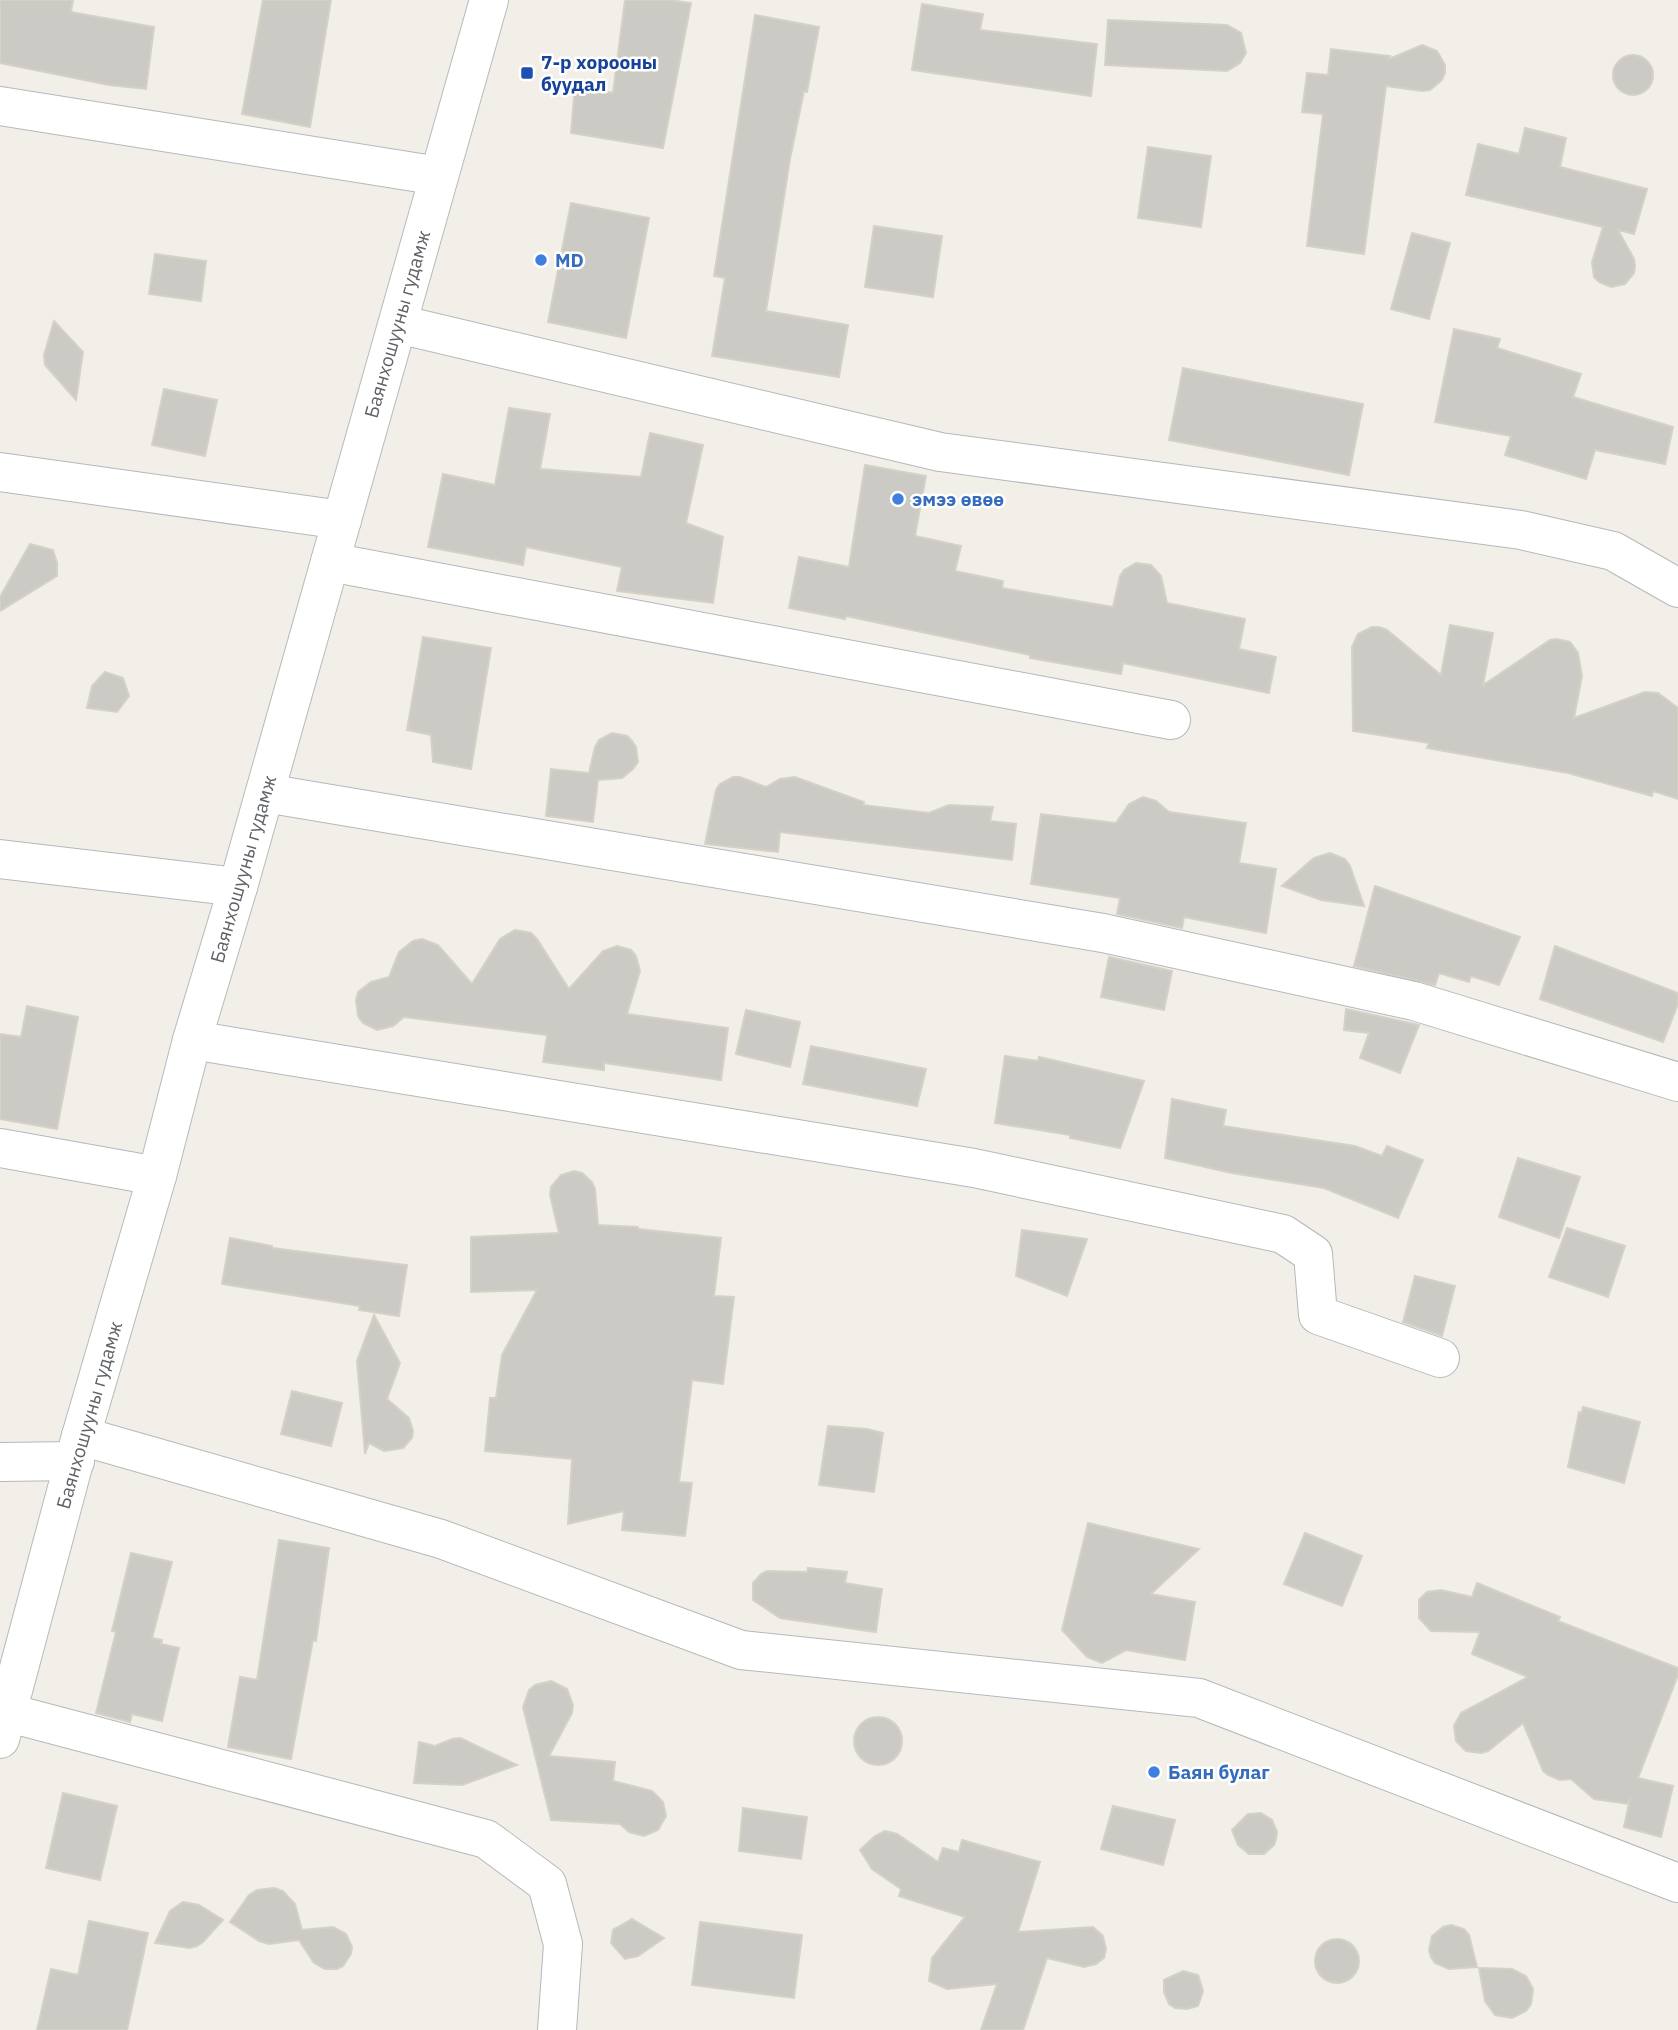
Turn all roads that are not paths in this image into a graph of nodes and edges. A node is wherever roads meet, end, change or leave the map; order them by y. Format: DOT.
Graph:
graph roads {
  1 [pos="489,0"];
  2 [pos="0,106"];
  3 [pos="439,176"];
  4 [pos="398,324"];
  5 [pos="0,472"];
  6 [pos="342,520"];
  7 [pos="330,562"];
  8 [pos="1678,588"];
  9 [pos="1171,720"];
  10 [pos="265,793"];
  11 [pos="0,859"];
  12 [pos="238,887"];
  13 [pos="192,1040"];
  14 [pos="1678,1082"];
  15 [pos="0,1148"];
  16 [pos="156,1176"];
  17 [pos="1440,1358"];
  18 [pos="78,1448"];
  19 [pos="0,1462"];
  20 [pos="4,1726"];
  21 [pos="1678,1883"];
  22 [pos="556,2030"];
  1 -- 3 [label="street, Баянхошууны гудамж"];
  2 -- 3 [label="street"];
  3 -- 4 [label="street, Баянхошууны гудамж"];
  4 -- 6 [label="street, Баянхошууны гудамж"];
  4 -- 8 [label="street"];
  5 -- 6 [label="street"];
  6 -- 7 [label="street, Баянхошууны гудамж"];
  7 -- 9 [label="street"];
  7 -- 10 [label="street, Баянхошууны гудамж"];
  10 -- 12 [label="street, Баянхошууны гудамж"];
  10 -- 14 [label="street"];
  11 -- 12 [label="street"];
  12 -- 13 [label="street, Баянхошууны гудамж"];
  13 -- 16 [label="street, Баянхошууны гудамж"];
  13 -- 17 [label="street"];
  15 -- 16 [label="street"];
  16 -- 18 [label="street, Баянхошууны гудамж"];
  18 -- 19 [label="street"];
  18 -- 20 [label="street, Баянхошууны гудамж"];
  18 -- 21 [label="street"];
  20 -- 22 [label="street"];
}
